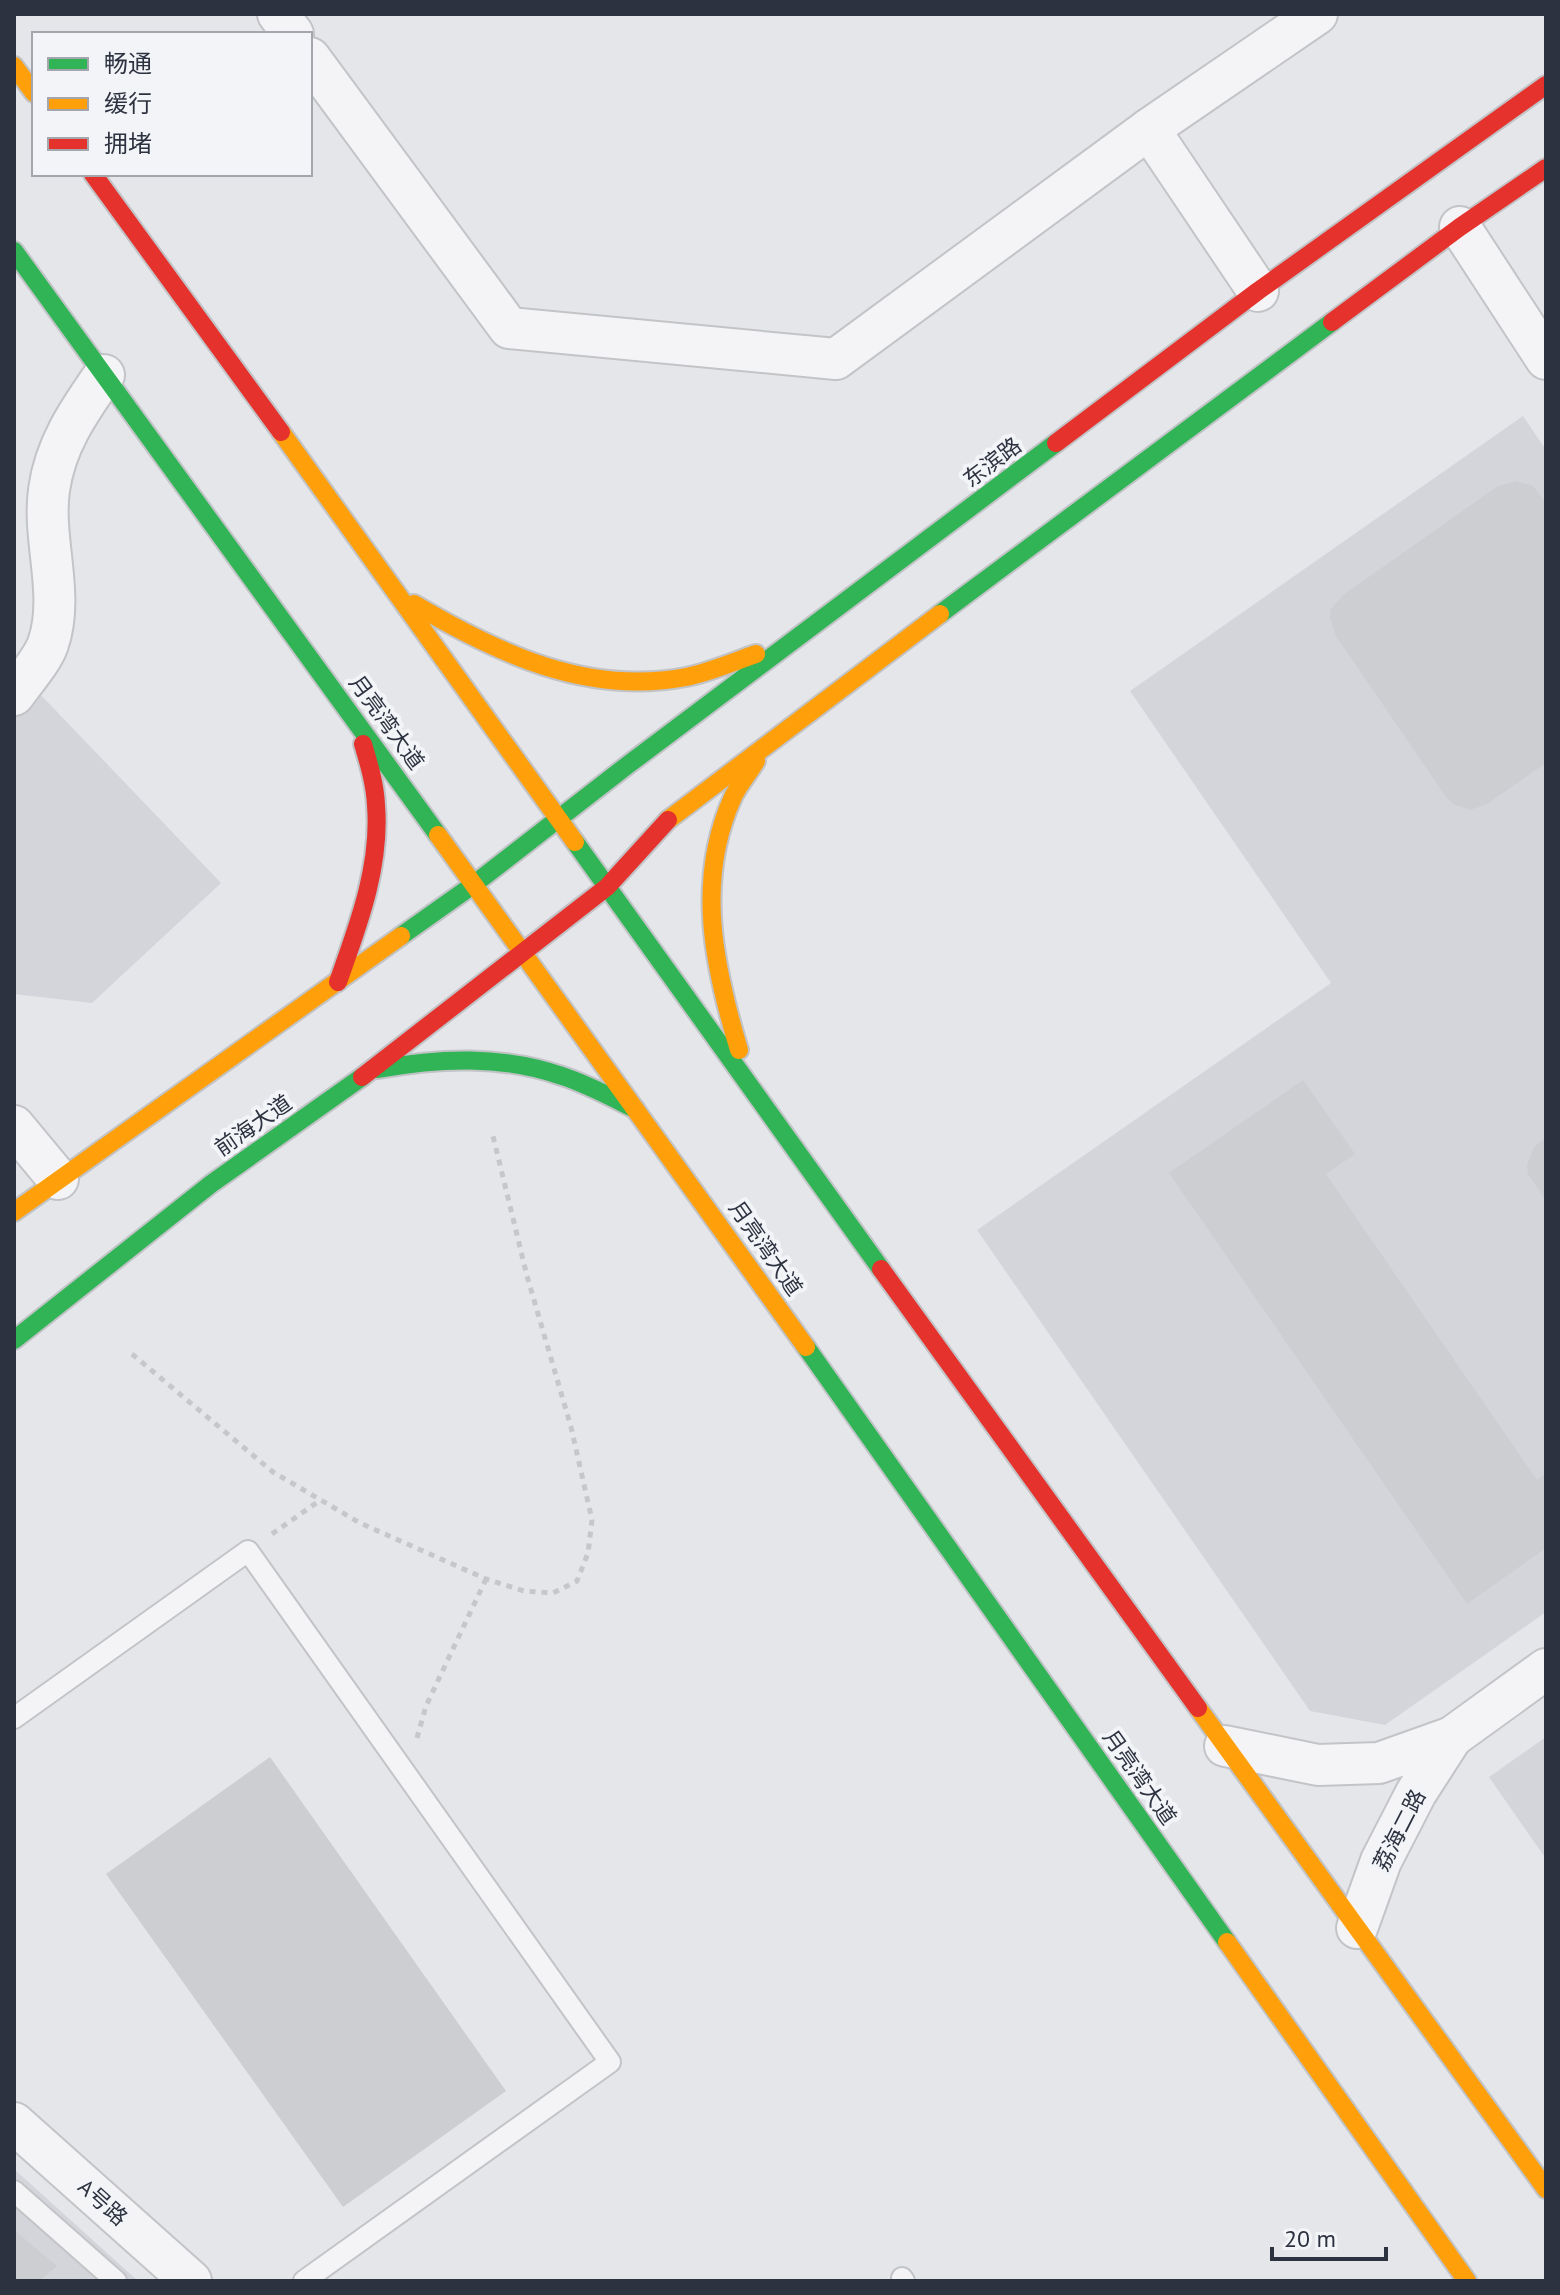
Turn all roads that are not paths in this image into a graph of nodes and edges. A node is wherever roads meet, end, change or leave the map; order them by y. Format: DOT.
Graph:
graph roads {
  1 [pos="278,14"];
  2 [pos="1317,14"];
  3 [pos="292,32"];
  4 [pos="312,61"];
  5 [pos="14,66"];
  6 [pos="1546,85"];
  7 [pos="32,90"];
  8 [pos="1149,129"];
  9 [pos="1546,168"];
  10 [pos="94,176"];
  11 [pos="1460,227"];
  12 [pos="14,251"];
  13 [pos="1258,291"];
  14 [pos="1546,359"];
  15 [pos="104,375"];
  16 [pos="400,596"];
  17 [pos="796,640"];
  18 [pos="14,695"];
  19 [pos="357,723"];
  20 [pos="767,743"];
  21 [pos="558,818"];
  22 [pos="473,885"];
  23 [pos="607,887"];
  24 [pos="523,953"];
  25 [pos="338,982"];
  26 [pos="372,1070"];
  27 [pos="752,1091"];
  28 [pos="639,1111"];
  29 [pos="14,1126"];
  30 [pos="58,1179"];
  31 [pos="14,1212"];
  32 [pos="14,1340"];
  33 [pos="1546,1669"];
  34 [pos="14,1718"];
  35 [pos="1452,1737"];
  36 [pos="1225,1746"];
  37 [pos="1357,1928"];
  38 [pos="14,2123"];
  39 [pos="1546,2189"];
  40 [pos="14,2191"];
  41 [pos="116,2281"];
  42 [pos="191,2281"];
  43 [pos="304,2281"];
  44 [pos="1467,2281"];
  1 -- 3 [label="street"];
  2 -- 8 [label="street"];
  4 -- 8 [label="street"];
  5 -- 7 [label="main road"];
  6 -- 13 [label="main road, 东滨路"];
  8 -- 13 [label="street"];
  9 -- 11 [label="main road"];
  10 -- 16 [label="main road"];
  11 -- 14 [label="street"];
  11 -- 20 [label="main road"];
  12 -- 15 [label="main road, 月亮湾大道"];
  13 -- 17 [label="main road, 东滨路"];
  15 -- 18 [label="street"];
  15 -- 19 [label="main road, 月亮湾大道"];
  16 -- 17 [label="main road"];
  16 -- 21 [label="main road"];
  17 -- 21 [label="main road, 东滨路"];
  19 -- 22 [label="main road, 月亮湾大道"];
  19 -- 25 [label="main road"];
  20 -- 23 [label="main road"];
  20 -- 27 [label="main road"];
  21 -- 22 [label="main road, 东滨路"];
  21 -- 23 [label="main road"];
  22 -- 24 [label="main road, 月亮湾大道"];
  22 -- 25 [label="main road"];
  23 -- 24 [label="main road"];
  23 -- 27 [label="main road"];
  24 -- 26 [label="main road, 前海大道"];
  24 -- 28 [label="main road, 月亮湾大道"];
  25 -- 30 [label="main road"];
  26 -- 28 [label="main road"];
  26 -- 32 [label="main road, 前海大道"];
  27 -- 36 [label="main road"];
  28 -- 44 [label="main road, 月亮湾大道"];
  29 -- 30 [label="street"];
  30 -- 31 [label="main road"];
  33 -- 35 [label="street, 荔海二路"];
  34 -- 43 [label="lane"];
  35 -- 36 [label="street, 荔海二路"];
  35 -- 37 [label="street, 荔海二路"];
  36 -- 37 [label="main road"];
  37 -- 39 [label="main road"];
  38 -- 42 [label="street, A号路"];
  40 -- 41 [label="lane"];
}
